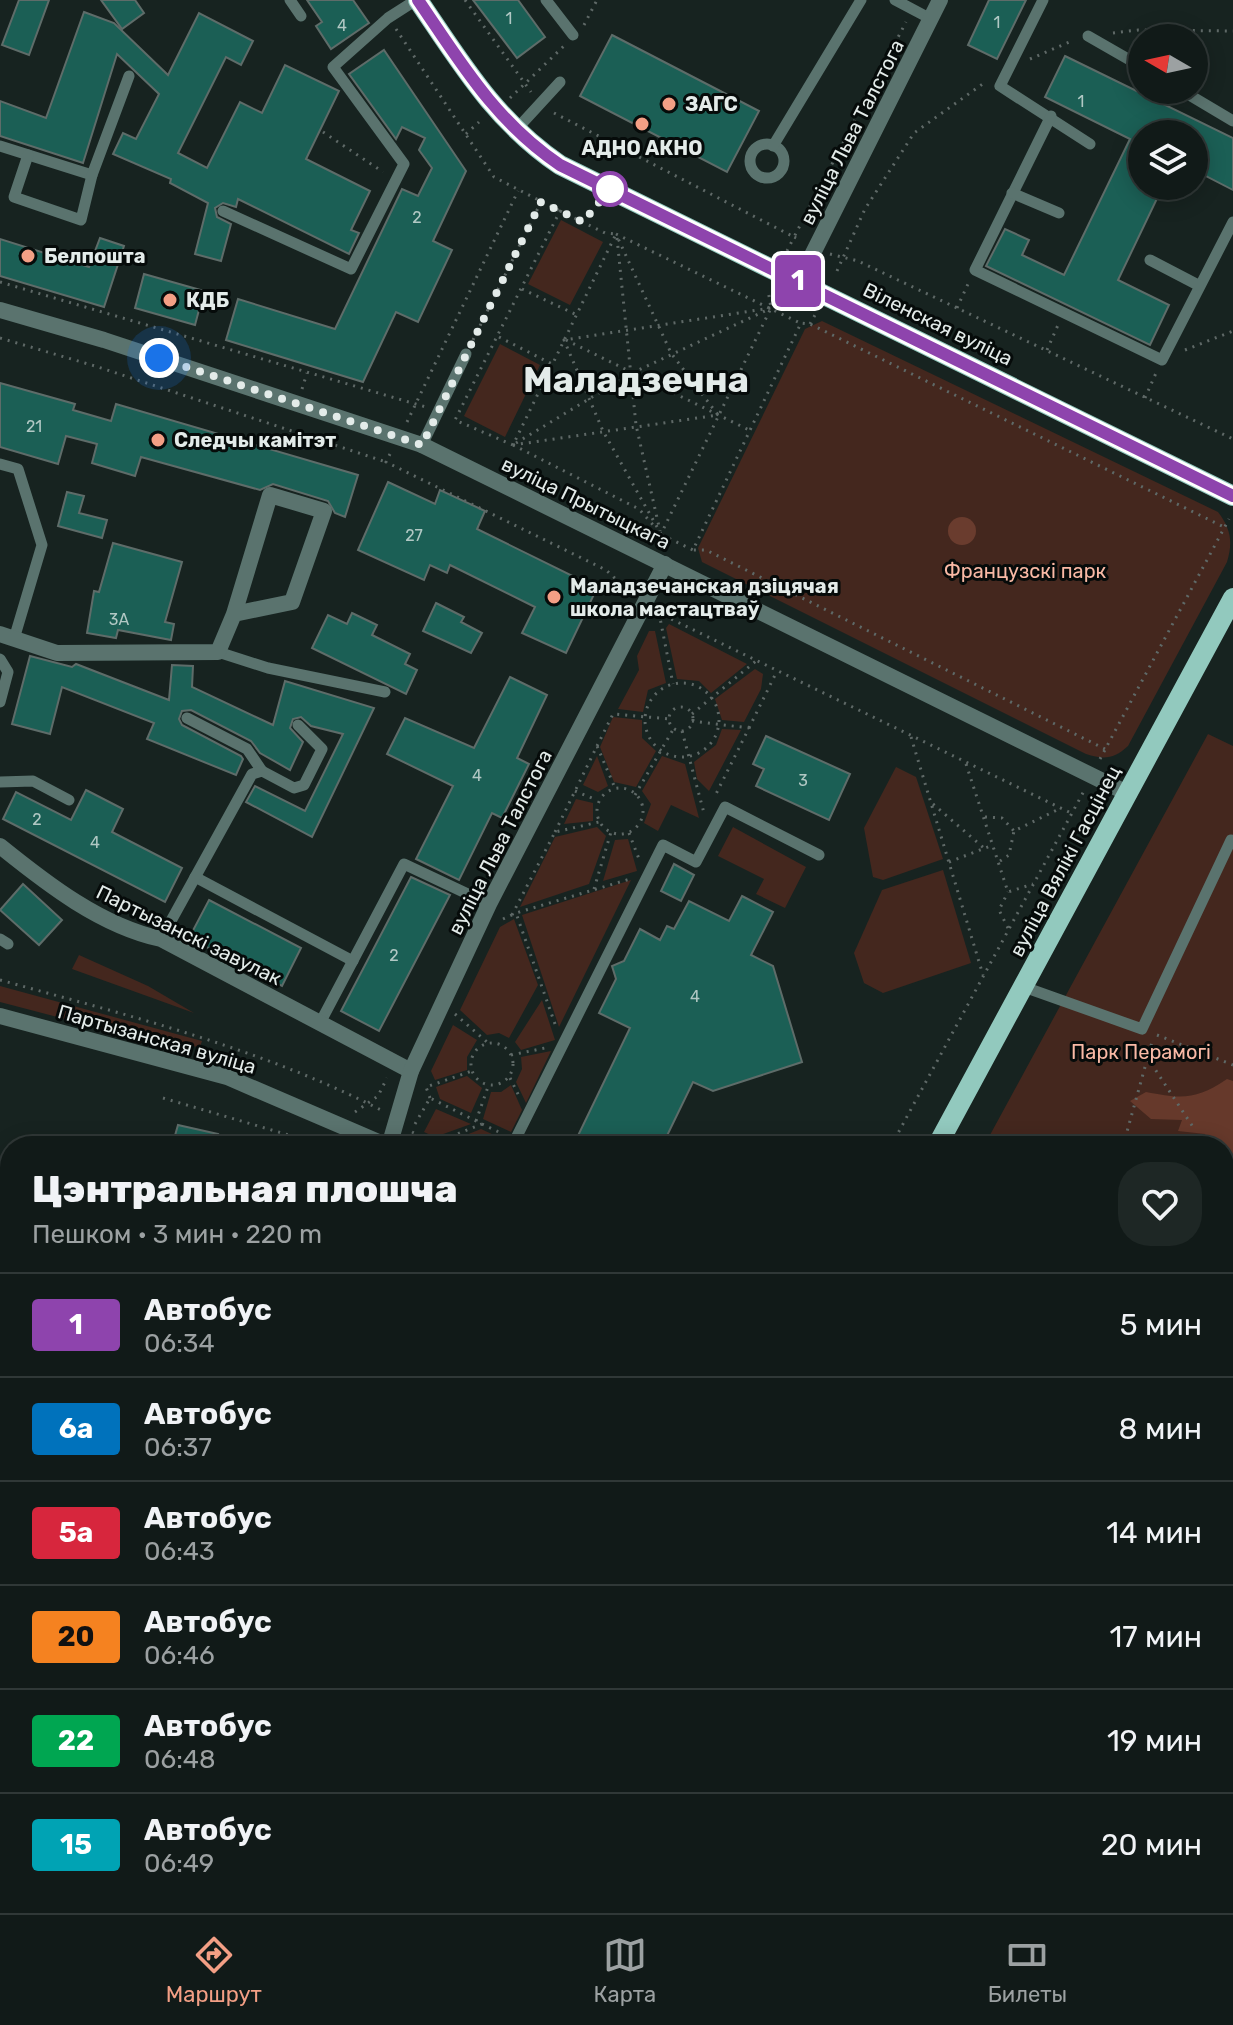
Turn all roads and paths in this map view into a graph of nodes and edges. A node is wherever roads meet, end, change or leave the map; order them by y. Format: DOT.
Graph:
graph roads {
  1 [pos="290,0"];
  2 [pos="417,0"];
  3 [pos="465,0"];
  4 [pos="546,0"];
  5 [pos="861,0"];
  6 [pos="895,0"];
  7 [pos="940,0"];
  8 [pos="1043,0"];
  9 [pos="913,9"];
  10 [pos="301,16"];
  11 [pos="388,18"];
  12 [pos="931,19"];
  13 [pos="1233,31"];
  14 [pos="573,35"];
  15 [pos="1088,36"];
  16 [pos="1128,59"];
  17 [pos="1006,74"];
  18 [pos="129,76"];
  19 [pos="560,82"];
  20 [pos="525,86"];
  21 [pos="510,98"];
  22 [pos="541,104"];
  23 [pos="1204,104"];
  24 [pos="1051,116"];
  25 [pos="1233,121"];
  26 [pos="479,122"];
  27 [pos="515,131"];
  28 [pos="323,132"];
  29 [pos="466,134"];
  30 [pos="1090,144"];
  31 [pos="0,146"];
  32 [pos="773,146"];
  33 [pos="28,155"];
  34 [pos="385,173"];
  35 [pos="92,175"];
  36 [pos="518,191"];
  37 [pos="1012,193"];
  38 [pos="541,202"];
  39 [pos="223,211"];
  40 [pos="560,211"];
  41 [pos="1059,213"];
  42 [pos="1233,222"];
  43 [pos="616,234"];
  44 [pos="794,237"];
  45 [pos="787,251"];
  46 [pos="829,253"];
  47 [pos="842,259"];
  48 [pos="1150,260"];
  49 [pos="975,270"];
  50 [pos="837,271"];
  51 [pos="799,281"];
  52 [pos="0,282"];
  53 [pos="1198,285"];
  54 [pos="522,289"];
  55 [pos="768,290"];
  56 [pos="771,308"];
  57 [pos="957,308"];
  58 [pos="0,310"];
  59 [pos="1063,314"];
  60 [pos="577,315"];
  61 [pos="815,315"];
  62 [pos="801,323"];
  63 [pos="810,324"];
  64 [pos="656,325"];
  65 [pos="624,331"];
  66 [pos="1233,331"];
  67 [pos="499,337"];
  68 [pos="0,338"];
  69 [pos="564,340"];
  70 [pos="1047,350"];
  71 [pos="671,353"];
  72 [pos="466,354"];
  73 [pos="1162,360"];
  74 [pos="552,364"];
  75 [pos="632,373"];
  76 [pos="1145,398"];
  77 [pos="589,401"];
  78 [pos="416,402"];
  79 [pos="433,410"];
  80 [pos="718,415"];
  81 [pos="636,425"];
  82 [pos="749,430"];
  83 [pos="603,431"];
  84 [pos="400,436"];
  85 [pos="1233,439"];
  86 [pos="422,445"];
  87 [pos="513,445"];
  88 [pos="386,462"];
  89 [pos="0,464"];
  90 [pos="1233,496"];
  91 [pos="1229,519"];
  92 [pos="1224,527"];
  93 [pos="661,534"];
  94 [pos="653,539"];
  95 [pos="693,550"];
  96 [pos="665,564"];
  97 [pos="631,593"];
  98 [pos="1233,598"];
  99 [pos="653,603"];
  100 [pos="658,606"];
  101 [pos="234,614"];
  102 [pos="7,636"];
  103 [pos="218,652"];
  104 [pos="0,659"];
  105 [pos="756,661"];
  106 [pos="777,671"];
  107 [pos="673,684"];
  108 [pos="385,692"];
  109 [pos="712,698"];
  110 [pos="0,702"];
  111 [pos="692,714"];
  112 [pos="645,717"];
  113 [pos="187,718"];
  114 [pos="670,719"];
  115 [pos="692,721"];
  116 [pos="298,725"];
  117 [pos="718,725"];
  118 [pos="674,728"];
  119 [pos="749,728"];
  120 [pos="682,731"];
  121 [pos="911,737"];
  122 [pos="597,746"];
  123 [pos="1105,749"];
  124 [pos="661,750"];
  125 [pos="688,756"];
  126 [pos="1100,760"];
  127 [pos="966,763"];
  128 [pos="262,771"];
  129 [pos="0,782"];
  130 [pos="615,789"];
  131 [pos="1084,790"];
  132 [pos="575,791"];
  133 [pos="1129,794"];
  134 [pos="635,795"];
  135 [pos="69,800"];
  136 [pos="599,801"];
  137 [pos="930,802"];
  138 [pos="1061,808"];
  139 [pos="1071,813"];
  140 [pos="984,818"];
  141 [pos="599,822"];
  142 [pos="1014,831"];
  143 [pos="555,832"];
  144 [pos="611,832"];
  145 [pos="628,832"];
  146 [pos="1231,840"];
  147 [pos="993,845"];
  148 [pos="0,846"];
  149 [pos="985,849"];
  150 [pos="819,855"];
  151 [pos="998,861"];
  152 [pos="949,862"];
  153 [pos="647,874"];
  154 [pos="195,877"];
  155 [pos="1033,884"];
  156 [pos="594,889"];
  157 [pos="1008,892"];
  158 [pos="489,904"];
  159 [pos="514,914"];
  160 [pos="501,920"];
  161 [pos="1008,928"];
  162 [pos="161,939"];
  163 [pos="353,961"];
  164 [pos="983,975"];
  165 [pos="0,980"];
  166 [pos="1024,987"];
  167 [pos="454,1013"];
  168 [pos="0,1016"];
  169 [pos="320,1023"];
  170 [pos="488,1043"];
  171 [pos="563,1044"];
  172 [pos="511,1055"];
  173 [pos="1147,1057"];
  174 [pos="395,1063"];
  175 [pos="1233,1065"];
  176 [pos="411,1071"];
  177 [pos="473,1071"];
  178 [pos="509,1076"];
  179 [pos="489,1084"];
  180 [pos="163,1098"];
  181 [pos="430,1098"];
  182 [pos="368,1103"];
  183 [pos="528,1113"];
  184 [pos="398,1118"];
  185 [pos="476,1121"];
  186 [pos="482,1124"];
  187 [pos="342,1127"];
  188 [pos="1193,1127"];
  189 [pos="411,1132"];
  190 [pos="292,1136"];
  191 [pos="364,1136"];
  192 [pos="392,1136"];
  193 [pos="420,1136"];
  194 [pos="452,1136"];
  195 [pos="502,1136"];
  196 [pos="516,1136"];
  197 [pos="896,1136"];
  198 [pos="942,1136"];
  199 [pos="1126,1136"];
  1 -- 10 [label="lane"];
  2 -- 11 [label="lane"];
  2 -- 27 [label="main road, Віленская вуліца"];
  3 -- 20 [label="path"];
  4 -- 14 [label="lane"];
  5 -- 32 [label="lane"];
  6 -- 9 [label="lane"];
  7 -- 12 [label="street, вуліца Льва Талстога"];
  8 -- 17 [label="lane"];
  9 -- 12 [label="lane"];
  9 -- 44 [label="path"];
  11 -- 29 [label="path"];
  11 -- 39 [label="lane"];
  12 -- 51 [label="street, вуліца Льва Талстога"];
  13 -- 15 [label="path"];
  15 -- 16 [label="lane"];
  15 -- 17 [label="path"];
  17 -- 24 [label="lane"];
  17 -- 47 [label="path"];
  18 -- 35 [label="lane"];
  19 -- 22 [label="lane"];
  20 -- 21 [label="path"];
  20 -- 22 [label="path"];
  22 -- 27 [label="lane"];
  22 -- 44 [label="path"];
  23 -- 25 [label="lane"];
  24 -- 30 [label="lane"];
  24 -- 37 [label="lane"];
  26 -- 29 [label="path"];
  27 -- 51 [label="main road, Віленская вуліца"];
  28 -- 34 [label="path"];
  29 -- 36 [label="path"];
  31 -- 33 [label="lane"];
  33 -- 35 [label="lane"];
  33 -- 35 [label="lane"];
  36 -- 38 [label="path"];
  36 -- 78 [label="path"];
  37 -- 41 [label="lane"];
  37 -- 49 [label="lane"];
  38 -- 40 [label="path"];
  38 -- 72 [label="path"];
  40 -- 43 [label="path"];
  40 -- 54 [label="path"];
  42 -- 53 [label="lane"];
  43 -- 56 [label="path"];
  43 -- 60 [label="path"];
  43 -- 64 [label="path"];
  43 -- 65 [label="path"];
  44 -- 45 [label="path"];
  46 -- 47 [label="path"];
  47 -- 50 [label="path"];
  47 -- 57 [label="path"];
  48 -- 53 [label="lane"];
  49 -- 57 [label="path"];
  49 -- 59 [label="lane"];
  51 -- 90 [label="main road, Віленская вуліца"];
  52 -- 78 [label="path"];
  53 -- 73 [label="lane"];
  54 -- 60 [label="path"];
  54 -- 67 [label="path"];
  55 -- 56 [label="path"];
  56 -- 62 [label="path"];
  56 -- 64 [label="path"];
  56 -- 71 [label="path"];
  56 -- 80 [label="path"];
  57 -- 70 [label="path"];
  58 -- 84 [label="street, вуліца Прытыцкага"];
  59 -- 70 [label="path"];
  59 -- 73 [label="lane"];
  60 -- 69 [label="path"];
  61 -- 63 [label="path"];
  62 -- 63 [label="path"];
  62 -- 82 [label="path"];
  63 -- 92 [label="path"];
  64 -- 65 [label="path"];
  64 -- 71 [label="path"];
  65 -- 69 [label="path"];
  65 -- 75 [label="path"];
  66 -- 73 [label="path"];
  67 -- 74 [label="path"];
  67 -- 87 [label="path"];
  68 -- 88 [label="path"];
  69 -- 74 [label="path"];
  69 -- 75 [label="path"];
  69 -- 77 [label="path"];
  70 -- 76 [label="path"];
  71 -- 75 [label="path"];
  71 -- 80 [label="path"];
  72 -- 86 [label="lane"];
  73 -- 76 [label="path"];
  74 -- 87 [label="path"];
  75 -- 77 [label="path"];
  75 -- 80 [label="path"];
  75 -- 81 [label="path"];
  76 -- 85 [label="path"];
  77 -- 83 [label="path"];
  77 -- 87 [label="path"];
  78 -- 79 [label="path"];
  78 -- 84 [label="path"];
  80 -- 81 [label="path"];
  80 -- 82 [label="path"];
  80 -- 93 [label="path"];
  81 -- 83 [label="path"];
  81 -- 93 [label="path"];
  82 -- 95 [label="path"];
  83 -- 87 [label="path"];
  83 -- 93 [label="path"];
  84 -- 86 [label="street, вуліца Прытыцкага"];
  84 -- 88 [label="path"];
  86 -- 96 [label="street, вуліца Прытыцкага"];
  87 -- 93 [label="path"];
  88 -- 97 [label="path"];
  89 -- 102 [label="lane"];
  91 -- 92 [label="path"];
  92 -- 123 [label="path"];
  93 -- 94 [label="path"];
  93 -- 95 [label="path"];
  95 -- 123 [label="path"];
  96 -- 133 [label="street, вуліца Прытыцкага"];
  96 -- 158 [label="street, вуліца Льва Талстога"];
  98 -- 133 [label="main road, вуліца Вялікі Гасцінец"];
  99 -- 100 [label="path"];
  100 -- 105 [label="path"];
  100 -- 107 [label="path"];
  101 -- 101 [label="street"];
  101 -- 103 [label="street"];
  102 -- 103 [label="street"];
  103 -- 108 [label="lane"];
  104 -- 110 [label="lane"];
  105 -- 106 [label="path"];
  105 -- 109 [label="path"];
  106 -- 119 [label="path"];
  106 -- 121 [label="path"];
  107 -- 109 [label="path"];
  107 -- 112 [label="path"];
  109 -- 111 [label="path"];
  109 -- 117 [label="path"];
  111 -- 114 [label="path"];
  111 -- 115 [label="path"];
  112 -- 114 [label="path"];
  112 -- 122 [label="path"];
  112 -- 124 [label="path"];
  113 -- 128 [label="lane"];
  114 -- 118 [label="path"];
  115 -- 117 [label="path"];
  115 -- 120 [label="path"];
  116 -- 128 [label="lane"];
  117 -- 119 [label="path"];
  117 -- 125 [label="path"];
  118 -- 120 [label="path"];
  118 -- 124 [label="path"];
  119 -- 125 [label="path"];
  120 -- 125 [label="path"];
  121 -- 127 [label="path"];
  121 -- 137 [label="path"];
  122 -- 130 [label="path"];
  122 -- 132 [label="path"];
  123 -- 126 [label="path"];
  124 -- 125 [label="path"];
  124 -- 134 [label="path"];
  127 -- 138 [label="path"];
  127 -- 140 [label="path"];
  128 -- 154 [label="lane"];
  129 -- 135 [label="lane"];
  130 -- 134 [label="path"];
  130 -- 136 [label="path"];
  131 -- 139 [label="path"];
  132 -- 136 [label="path"];
  132 -- 143 [label="path"];
  133 -- 166 [label="main road, вуліца Вялікі Гасцінец"];
  134 -- 145 [label="path"];
  136 -- 141 [label="path"];
  137 -- 149 [label="path"];
  137 -- 152 [label="path"];
  138 -- 139 [label="path"];
  138 -- 142 [label="path"];
  139 -- 155 [label="path"];
  140 -- 142 [label="path"];
  140 -- 147 [label="path"];
  141 -- 143 [label="path"];
  141 -- 144 [label="path"];
  142 -- 151 [label="path"];
  143 -- 159 [label="path"];
  144 -- 145 [label="path"];
  144 -- 156 [label="path"];
  145 -- 153 [label="path"];
  146 -- 166 [label="lane"];
  147 -- 149 [label="path"];
  147 -- 151 [label="path"];
  148 -- 162 [label="street, Партызанскі завулак"];
  149 -- 152 [label="path"];
  150 -- 153 [label="lane"];
  151 -- 157 [label="path"];
  152 -- 164 [label="path"];
  153 -- 156 [label="path"];
  153 -- 171 [label="lane"];
  154 -- 162 [label="lane"];
  154 -- 163 [label="lane"];
  155 -- 157 [label="path"];
  155 -- 161 [label="path"];
  156 -- 159 [label="path"];
  157 -- 161 [label="path"];
  158 -- 163 [label="lane"];
  158 -- 176 [label="street, вуліца Льва Талстога"];
  159 -- 160 [label="path"];
  159 -- 171 [label="path"];
  161 -- 164 [label="path"];
  162 -- 169 [label="street, Партызанскі завулак"];
  163 -- 169 [label="lane"];
  164 -- 197 [label="path"];
  165 -- 182 [label="path"];
  166 -- 198 [label="main road, вуліца Вялікі Гасцінец"];
  167 -- 170 [label="path"];
  168 -- 187 [label="street, Партызанская вуліца"];
  169 -- 174 [label="street, Партызанскі завулак"];
  170 -- 172 [label="path"];
  170 -- 177 [label="path"];
  171 -- 172 [label="path"];
  171 -- 183 [label="lane"];
  172 -- 178 [label="path"];
  173 -- 175 [label="path"];
  173 -- 188 [label="path"];
  173 -- 199 [label="path"];
  174 -- 176 [label="street, Партызанскі завулак"];
  174 -- 182 [label="path"];
  176 -- 184 [label="street, вуліца Льва Талстога"];
  177 -- 179 [label="path"];
  177 -- 181 [label="path"];
  178 -- 179 [label="path"];
  178 -- 183 [label="path"];
  179 -- 185 [label="path"];
  180 -- 190 [label="path"];
  181 -- 184 [label="path"];
  181 -- 185 [label="path"];
  182 -- 184 [label="path"];
  182 -- 187 [label="path"];
  183 -- 196 [label="lane"];
  184 -- 192 [label="street, вуліца Льва Талстога"];
  185 -- 186 [label="path"];
  186 -- 194 [label="path"];
  186 -- 195 [label="path"];
  187 -- 191 [label="street, Партызанская вуліца"];
  189 -- 193 [label="path"];
}
